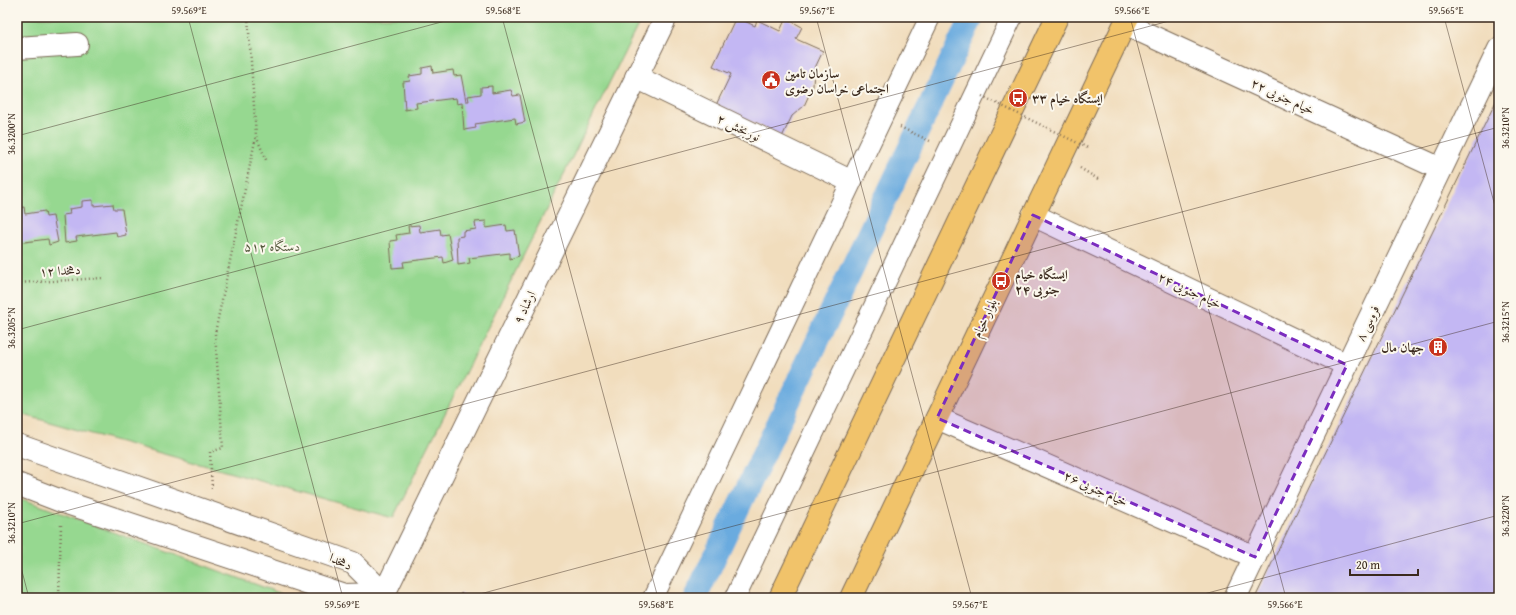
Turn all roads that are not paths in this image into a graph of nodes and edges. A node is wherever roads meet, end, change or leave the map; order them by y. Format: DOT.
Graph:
graph roads {
  1 [pos="666,17"];
  2 [pos="930,17"];
  3 [pos="1012,17"];
  4 [pos="1057,17"];
  5 [pos="1126,20"];
  6 [pos="77,44"];
  7 [pos="17,48"];
  8 [pos="1499,49"];
  9 [pos="636,77"];
  10 [pos="1441,169"];
  11 [pos="842,177"];
  12 [pos="1033,215"];
  13 [pos="1347,365"];
  14 [pos="937,418"];
  15 [pos="17,445"];
  16 [pos="17,484"];
  17 [pos="1255,557"];
  18 [pos="383,596"];
  19 [pos="653,598"];
  20 [pos="735,598"];
  21 [pos="780,598"];
  22 [pos="851,598"];
  23 [pos="1235,598"];
  1 -- 9 [label="street, ارشاد ۹"];
  2 -- 19 [label="street"];
  3 -- 20 [label="street"];
  4 -- 21 [label="main road"];
  5 -- 10 [label="street, خیام جنوبی ۲۲"];
  5 -- 12 [label="main road, بلوار خیام"];
  6 -- 7 [label="street"];
  8 -- 10 [label="street, فروسی ۸"];
  9 -- 11 [label="street, نوربخش ۲"];
  9 -- 18 [label="street, ارشاد ۹"];
  10 -- 13 [label="street, فروسی ۸"];
  12 -- 13 [label="street, خیام جنوبی ۲۴"];
  12 -- 14 [label="main road, بلوار خیام"];
  13 -- 17 [label="street, فروسی ۸"];
  14 -- 17 [label="street, خیام جنوبی ۲۶"];
  14 -- 22 [label="main road, بلوار خیام"];
  15 -- 18 [label="street, دهخدا"];
  16 -- 18 [label="street"];
  17 -- 23 [label="street, فروسی ۸"];
}
